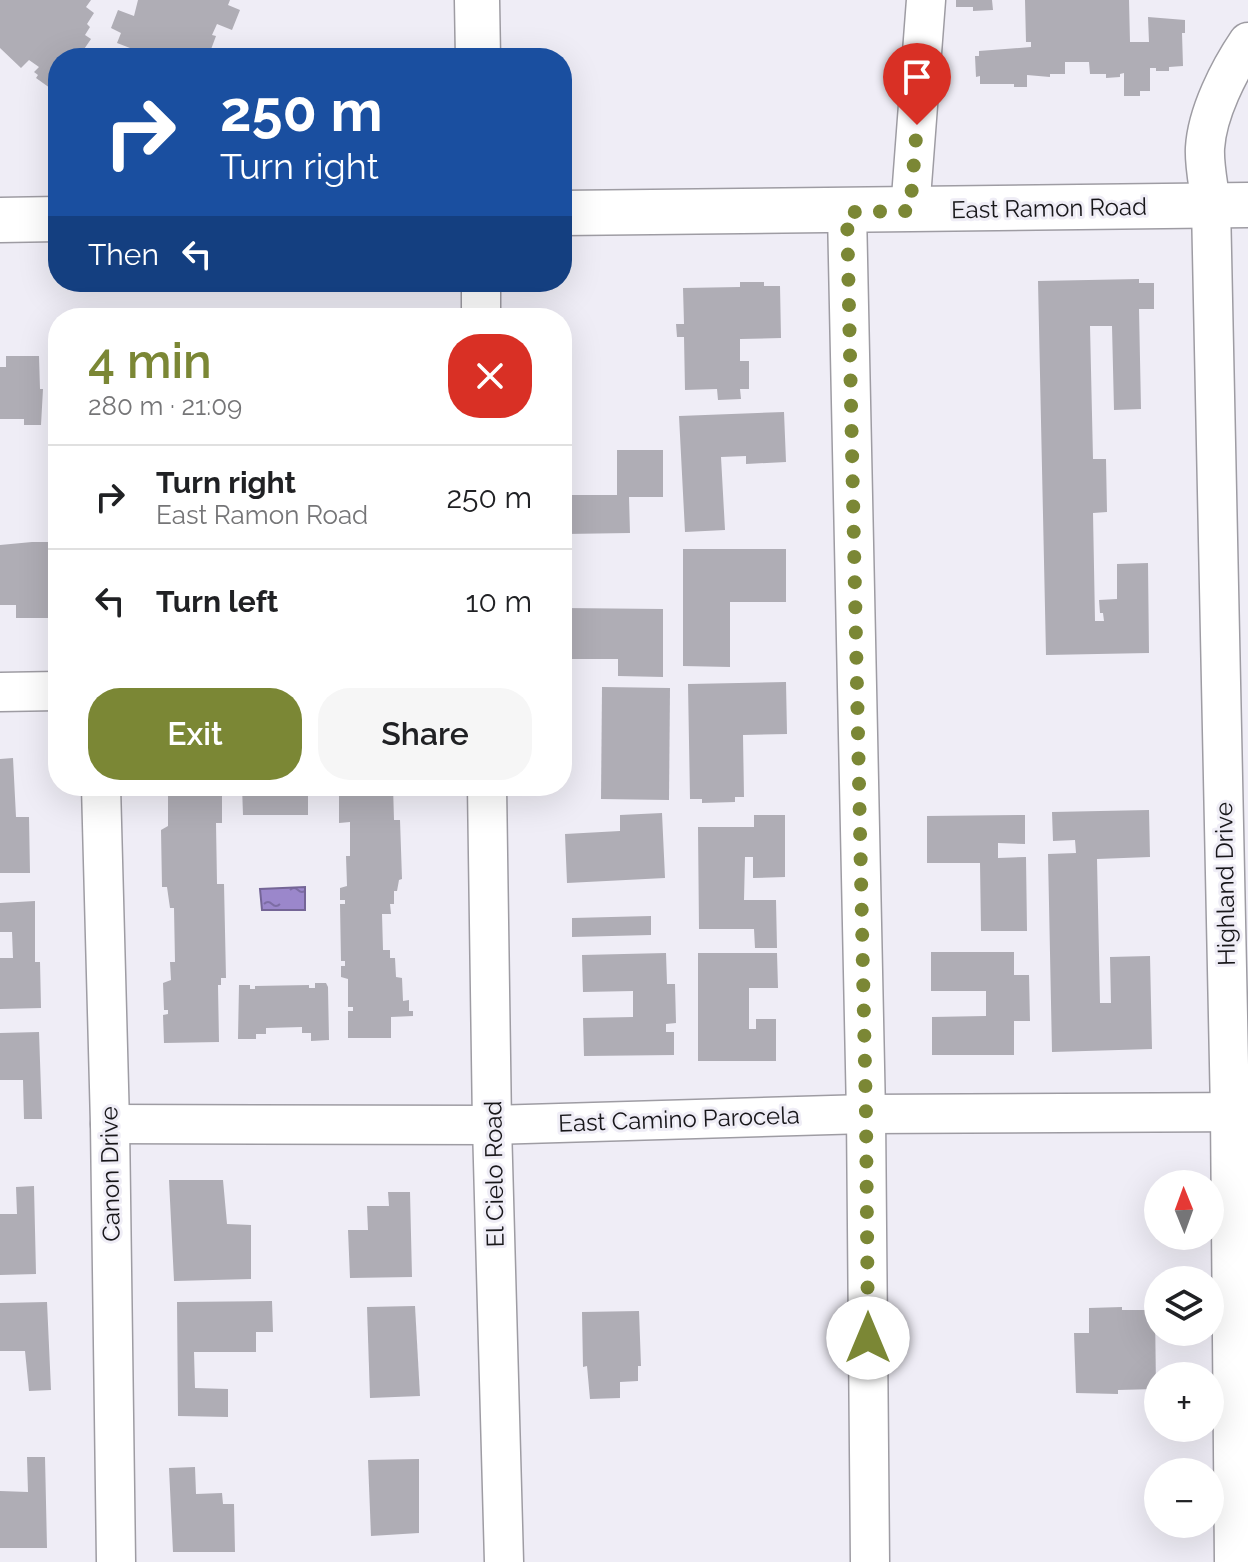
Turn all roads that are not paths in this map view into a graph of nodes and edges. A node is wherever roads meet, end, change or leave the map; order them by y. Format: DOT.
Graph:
graph roads {
  1 [pos="477,0"];
  2 [pos="926,0"];
  3 [pos="1248,42"];
  4 [pos="478,48"];
  5 [pos="1229,205"];
  6 [pos="910,211"];
  7 [pos="847,212"];
  8 [pos="572,213"];
  9 [pos="48,219"];
  10 [pos="0,220"];
  11 [pos="48,691"];
  12 [pos="0,692"];
  13 [pos="101,796"];
  14 [pos="487,796"];
  15 [pos="1239,1112"];
  16 [pos="866,1114"];
  17 [pos="110,1124"];
  18 [pos="492,1125"];
  19 [pos="116,1562"];
  20 [pos="504,1562"];
  21 [pos="870,1562"];
  22 [pos="1234,1562"];
  1 -- 4 [label="main road"];
  2 -- 6 [label="street"];
  3 -- 5 [label="street, Highland Drive"];
  5 -- 6 [label="main road, East Ramon Road"];
  5 -- 15 [label="street, Highland Drive"];
  6 -- 7 [label="main road, East Ramon Road"];
  7 -- 8 [label="main road, East Ramon Road"];
  7 -- 16 [label="street"];
  9 -- 10 [label="main road"];
  11 -- 12 [label="street"];
  13 -- 17 [label="street, Canon Drive"];
  14 -- 18 [label="street, El Cielo Road"];
  15 -- 16 [label="street, East Camino Parocela"];
  15 -- 22 [label="street, Highland Drive"];
  16 -- 18 [label="street, East Camino Parocela"];
  16 -- 21 [label="street"];
  17 -- 18 [label="street, East Camino Parocela"];
  17 -- 19 [label="street, Canon Drive"];
  18 -- 20 [label="street, El Cielo Road"];
}
